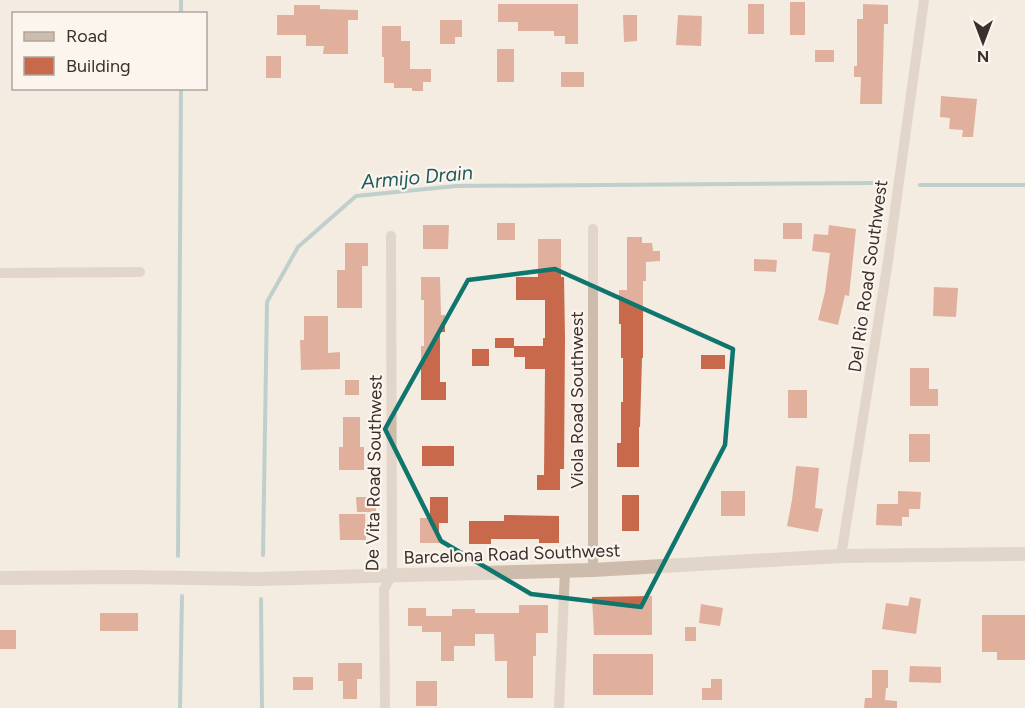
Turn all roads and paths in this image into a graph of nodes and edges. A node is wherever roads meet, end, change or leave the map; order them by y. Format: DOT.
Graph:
graph roads {
  1 [pos="924,0"];
  2 [pos="593,230"];
  3 [pos="391,236"];
  4 [pos="140,272"];
  5 [pos="0,273"];
  6 [pos="1025,554"];
  7 [pos="841,556"];
  8 [pos="593,570"];
  9 [pos="565,571"];
  10 [pos="392,575"];
  11 [pos="0,578"];
  12 [pos="385,708"];
  13 [pos="559,708"];
  1 -- 7 [label="street, Del Rio Road Southwest"];
  2 -- 8 [label="street, Viola Road Southwest"];
  3 -- 10 [label="street, De Vita Road Southwest"];
  4 -- 5 [label="street"];
  6 -- 7 [label="street, Barcelona Road Southwest"];
  7 -- 8 [label="street, Barcelona Road Southwest"];
  8 -- 9 [label="street, Barcelona Road Southwest"];
  9 -- 10 [label="street, Barcelona Road Southwest"];
  9 -- 13 [label="street"];
  10 -- 11 [label="street, Barcelona Road Southwest"];
  10 -- 12 [label="street, De Vita Road Southwest"];
}
